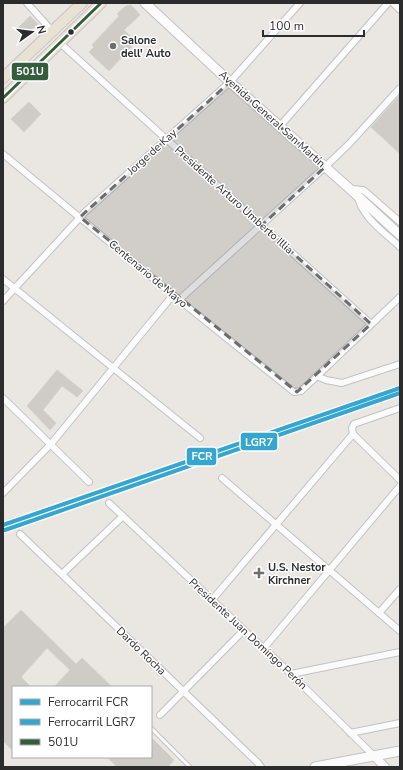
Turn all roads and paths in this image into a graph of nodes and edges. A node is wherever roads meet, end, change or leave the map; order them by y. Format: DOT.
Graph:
graph roads {
  1 [pos="27,3"];
  2 [pos="82,3"];
  3 [pos="101,3"];
  4 [pos="145,3"];
  5 [pos="300,3"];
  6 [pos="388,3"];
  7 [pos="392,3"];
  8 [pos="400,10"];
  9 [pos="52,31"];
  10 [pos="60,43"];
  11 [pos="3,78"];
  12 [pos="230,82"];
  13 [pos="400,88"];
  14 [pos="3,98"];
  15 [pos="280,126"];
  16 [pos="166,139"];
  17 [pos="3,154"];
  18 [pos="325,167"];
  19 [pos="350,189"];
  20 [pos="358,196"];
  21 [pos="80,217"];
  22 [pos="400,222"];
  23 [pos="262,225"];
  24 [pos="400,235"];
  25 [pos="400,247"];
  26 [pos="3,279"];
  27 [pos="15,288"];
  28 [pos="173,295"];
  29 [pos="400,298"];
  30 [pos="180,300"];
  31 [pos="3,301"];
  32 [pos="371,324"];
  33 [pos="400,364"];
  34 [pos="113,366"];
  35 [pos="320,377"];
  36 [pos="3,398"];
  37 [pos="400,408"];
  38 [pos="353,434"];
  39 [pos="200,438"];
  40 [pos="51,444"];
  41 [pos="222,478"];
  42 [pos="400,480"];
  43 [pos="90,482"];
  44 [pos="400,486"];
  45 [pos="3,493"];
  46 [pos="110,503"];
  47 [pos="123,516"];
  48 [pos="276,526"];
  49 [pos="20,534"];
  50 [pos="329,570"];
  51 [pos="62,574"];
  52 [pos="400,589"];
  53 [pos="212,600"];
  54 [pos="379,613"];
  55 [pos="244,630"];
  56 [pos="400,631"];
  57 [pos="264,648"];
  58 [pos="400,652"];
  59 [pos="291,674"];
  60 [pos="183,692"];
  61 [pos="160,715"];
  62 [pos="400,723"];
  63 [pos="152,729"];
  64 [pos="350,733"];
  65 [pos="400,751"];
  66 [pos="374,756"];
  67 [pos="190,767"];
  68 [pos="260,767"];
  69 [pos="315,767"];
  70 [pos="385,767"];
  1 -- 9 [label="street"];
  2 -- 9 [label="main road"];
  3 -- 10 [label="main road"];
  4 -- 12 [label="main road, Avenida General San Martín"];
  5 -- 12 [label="street, Jorge de Kay"];
  6 -- 15 [label="street"];
  7 -- 8 [label="street"];
  9 -- 11 [label="main road"];
  10 -- 14 [label="main road"];
  10 -- 16 [label="street, Presidente Arturo Umberto Illia"];
  12 -- 15 [label="main road, Avenida General San Martín"];
  12 -- 16 [label="street, Jorge de Kay"];
  13 -- 18 [label="street"];
  15 -- 18 [label="main road, Avenida General San Martín"];
  16 -- 21 [label="street, Jorge de Kay"];
  16 -- 23 [label="street, Presidente Arturo Umberto Illia"];
  17 -- 21 [label="street, Centenario de Mayo"];
  18 -- 19 [label="main road, Avenida General San Martín"];
  18 -- 23 [label="street"];
  19 -- 20 [label="main road, Avenida General San Martín"];
  19 -- 22 [label="street"];
  20 -- 24 [label="main road, Avenida General San Martín"];
  20 -- 25 [label="street"];
  21 -- 27 [label="street, Jorge de Kay"];
  21 -- 28 [label="street, Centenario de Mayo"];
  23 -- 30 [label="street"];
  23 -- 32 [label="street, Presidente Arturo Umberto Illia"];
  26 -- 27 [label="street"];
  27 -- 31 [label="street, Jorge de Kay"];
  27 -- 34 [label="street"];
  28 -- 30 [label="street, Centenario de Mayo"];
  28 -- 34 [label="street"];
  29 -- 32 [label="street"];
  30 -- 35 [label="street, Centenario de Mayo"];
  32 -- 35 [label="street"];
  33 -- 35 [label="street"];
  34 -- 39 [label="street"];
  34 -- 40 [label="street"];
  36 -- 40 [label="street"];
  37 -- 38 [label="street"];
  38 -- 42 [label="street"];
  38 -- 48 [label="street"];
  40 -- 43 [label="street"];
  40 -- 45 [label="street"];
  41 -- 48 [label="street"];
  44 -- 50 [label="street"];
  46 -- 47 [label="street, Presidente Juan Domingo Perón"];
  47 -- 51 [label="street"];
  47 -- 53 [label="street, Presidente Juan Domingo Perón"];
  48 -- 50 [label="street"];
  48 -- 53 [label="street"];
  49 -- 51 [label="street, Dardo Rocha"];
  50 -- 54 [label="street"];
  50 -- 57 [label="street"];
  51 -- 60 [label="street, Dardo Rocha"];
  52 -- 54 [label="street"];
  53 -- 55 [label="street, Presidente Juan Domingo Perón"];
  54 -- 56 [label="street"];
  55 -- 57 [label="street, Presidente Juan Domingo Perón"];
  55 -- 60 [label="street"];
  57 -- 59 [label="street, Presidente Juan Domingo Perón"];
  58 -- 59 [label="street"];
  59 -- 64 [label="street, Presidente Juan Domingo Perón"];
  60 -- 61 [label="street"];
  60 -- 68 [label="street, Dardo Rocha"];
  62 -- 64 [label="street"];
  63 -- 67 [label="lane"];
  64 -- 66 [label="street, Presidente Juan Domingo Perón"];
  65 -- 66 [label="main road"];
  66 -- 69 [label="main road"];
  66 -- 70 [label="street, Presidente Juan Domingo Perón"];
}
